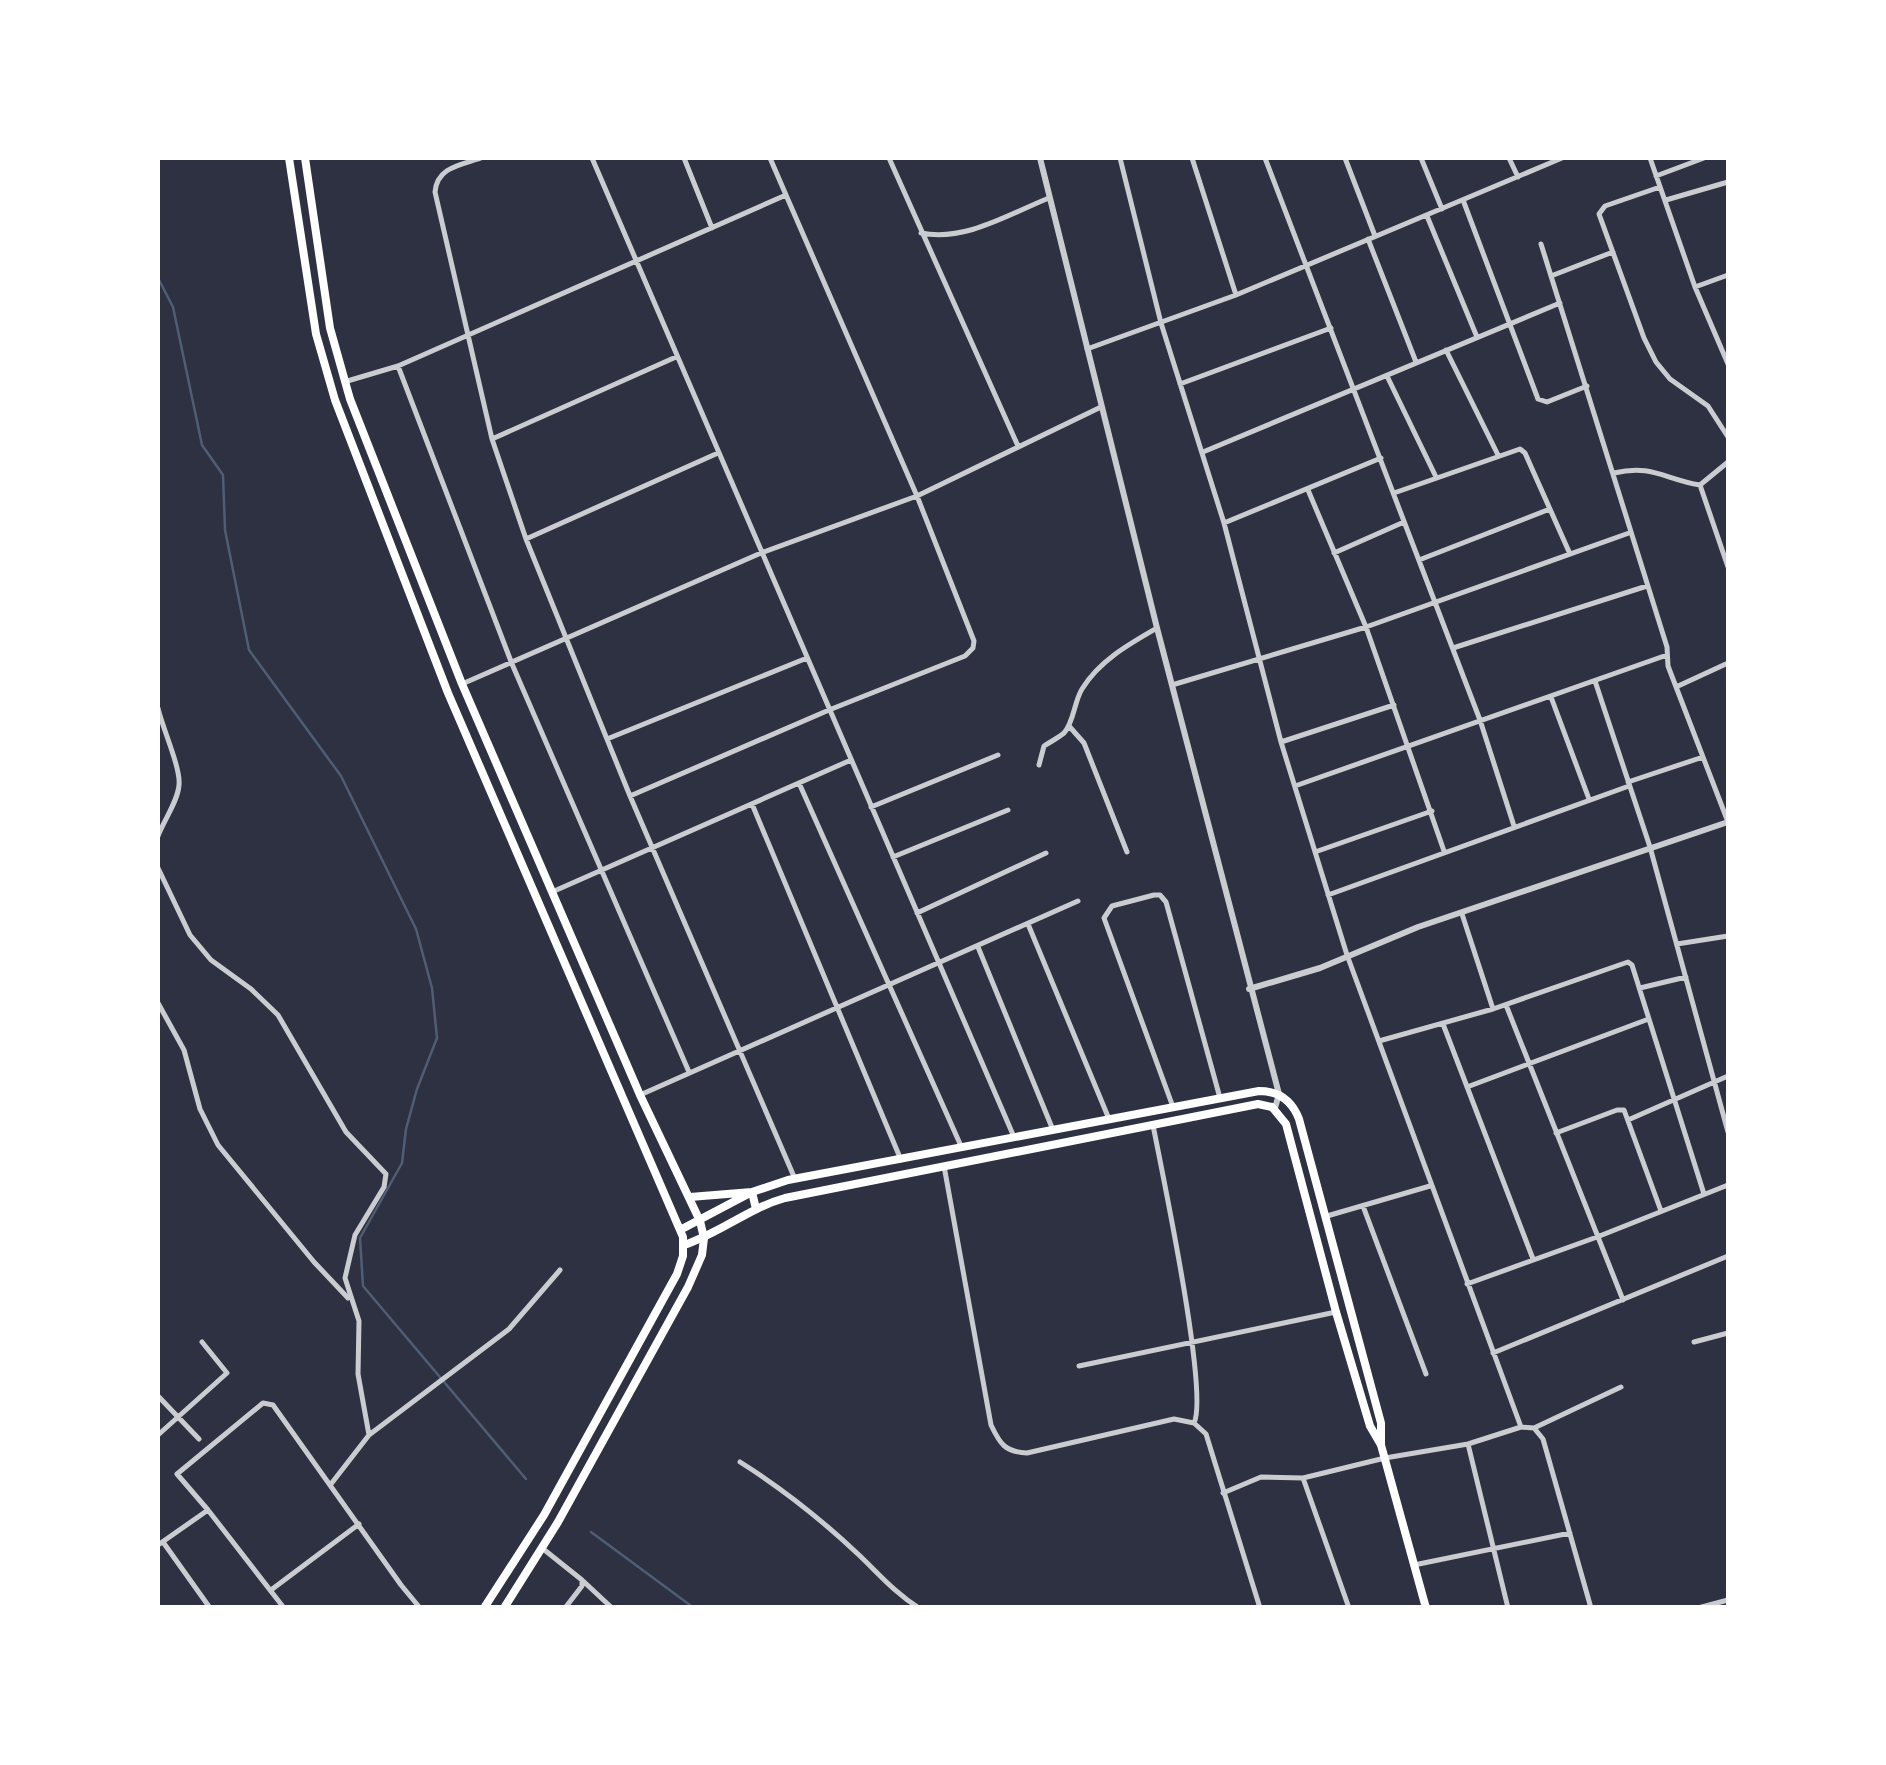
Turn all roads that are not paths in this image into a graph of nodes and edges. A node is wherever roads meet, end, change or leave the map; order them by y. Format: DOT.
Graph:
graph roads {
  1 [pos="289,158"];
  2 [pos="305,158"];
  3 [pos="481,158"];
  4 [pos="592,158"];
  5 [pos="684,158"];
  6 [pos="770,158"];
  7 [pos="889,158"];
  8 [pos="1040,158"];
  9 [pos="1120,158"];
  10 [pos="1192,158"];
  11 [pos="1265,158"];
  12 [pos="1345,158"];
  13 [pos="1421,158"];
  14 [pos="1509,158"];
  15 [pos="1559,158"];
  16 [pos="1650,158"];
  17 [pos="1704,158"];
  18 [pos="1656,176"];
  19 [pos="1518,177"];
  20 [pos="1728,182"];
  21 [pos="1660,187"];
  22 [pos="786,195"];
  23 [pos="1050,198"];
  24 [pos="1463,200"];
  25 [pos="1666,200"];
  26 [pos="1442,209"];
  27 [pos="1427,216"];
  28 [pos="712,228"];
  29 [pos="921,233"];
  30 [pos="1372,237"];
  31 [pos="1541,244"];
  32 [pos="1613,252"];
  33 [pos="637,261"];
  34 [pos="1306,266"];
  35 [pos="1728,274"];
  36 [pos="1551,276"];
  37 [pos="1695,288"];
  38 [pos="1236,295"];
  39 [pos="1560,303"];
  40 [pos="1511,322"];
  41 [pos="1161,323"];
  42 [pos="1331,328"];
  43 [pos="466,334"];
  44 [pos="1478,337"];
  45 [pos="1086,349"];
  46 [pos="1446,350"];
  47 [pos="676,357"];
  48 [pos="1417,363"];
  49 [pos="1728,364"];
  50 [pos="398,366"];
  51 [pos="1387,376"];
  52 [pos="344,382"];
  53 [pos="1180,384"];
  54 [pos="1587,386"];
  55 [pos="1354,391"];
  56 [pos="1101,407"];
  57 [pos="1728,436"];
  58 [pos="492,439"];
  59 [pos="1018,446"];
  60 [pos="1202,452"];
  61 [pos="718,453"];
  62 [pos="1498,455"];
  63 [pos="1381,458"];
  64 [pos="1728,462"];
  65 [pos="1614,473"];
  66 [pos="1436,478"];
  67 [pos="1700,484"];
  68 [pos="1308,490"];
  69 [pos="1394,493"];
  70 [pos="916,496"];
  71 [pos="1550,509"];
  72 [pos="1404,522"];
  73 [pos="1224,524"];
  74 [pos="1630,532"];
  75 [pos="526,539"];
  76 [pos="761,553"];
  77 [pos="1334,553"];
  78 [pos="1570,554"];
  79 [pos="1419,560"];
  80 [pos="1728,567"];
  81 [pos="1647,586"];
  82 [pos="1436,601"];
  83 [pos="1366,627"];
  84 [pos="1156,628"];
  85 [pos="565,641"];
  86 [pos="1453,648"];
  87 [pos="1667,655"];
  88 [pos="807,658"];
  89 [pos="1260,661"];
  90 [pos="1728,663"];
  91 [pos="512,664"];
  92 [pos="1595,681"];
  93 [pos="462,684"];
  94 [pos="1171,685"];
  95 [pos="1676,687"];
  96 [pos="1552,696"];
  97 [pos="1394,705"];
  98 [pos="158,708"];
  99 [pos="829,710"];
  100 [pos="1480,720"];
  101 [pos="1069,726"];
  102 [pos="606,740"];
  103 [pos="1281,742"];
  104 [pos="1408,745"];
  105 [pos="998,755"];
  106 [pos="1703,757"];
  107 [pos="851,760"];
  108 [pos="1039,764"];
  109 [pos="799,783"];
  110 [pos="1628,784"];
  111 [pos="1295,786"];
  112 [pos="630,796"];
  113 [pos="1588,799"];
  114 [pos="752,804"];
  115 [pos="871,807"];
  116 [pos="1008,810"];
  117 [pos="1432,811"];
  118 [pos="1728,822"];
  119 [pos="1514,826"];
  120 [pos="158,836"];
  121 [pos="652,848"];
  122 [pos="1650,848"];
  123 [pos="1444,851"];
  124 [pos="1127,852"];
  125 [pos="1315,852"];
  126 [pos="1046,853"];
  127 [pos="893,857"];
  128 [pos="158,868"];
  129 [pos="601,871"];
  130 [pos="552,892"];
  131 [pos="1328,895"];
  132 [pos="1078,901"];
  133 [pos="917,913"];
  134 [pos="1462,914"];
  135 [pos="1028,924"];
  136 [pos="1728,936"];
  137 [pos="1676,944"];
  138 [pos="977,946"];
  139 [pos="1347,955"];
  140 [pos="938,964"];
  141 [pos="1686,977"];
  142 [pos="888,986"];
  143 [pos="1250,989"];
  144 [pos="1639,989"];
  145 [pos="158,1003"];
  146 [pos="1506,1005"];
  147 [pos="836,1008"];
  148 [pos="1493,1009"];
  149 [pos="1648,1020"];
  150 [pos="1442,1024"];
  151 [pos="1379,1041"];
  152 [pos="741,1050"];
  153 [pos="1528,1062"];
  154 [pos="690,1072"];
  155 [pos="1728,1076"];
  156 [pos="1716,1081"];
  157 [pos="1467,1087"];
  158 [pos="1279,1094"];
  159 [pos="640,1095"];
  160 [pos="1220,1098"];
  161 [pos="1673,1101"];
  162 [pos="1173,1107"];
  163 [pos="1275,1108"];
  164 [pos="1109,1119"];
  165 [pos="1628,1120"];
  166 [pos="1153,1125"];
  167 [pos="1053,1130"];
  168 [pos="1728,1132"];
  169 [pos="1556,1134"];
  170 [pos="1014,1137"];
  171 [pos="961,1148"];
  172 [pos="901,1160"];
  173 [pos="944,1166"];
  174 [pos="795,1179"];
  175 [pos="1728,1185"];
  176 [pos="1431,1186"];
  177 [pos="752,1192"];
  178 [pos="1704,1194"];
  179 [pos="690,1197"];
  180 [pos="1364,1206"];
  181 [pos="756,1209"];
  182 [pos="1661,1210"];
  183 [pos="1327,1216"];
  184 [pos="700,1221"];
  185 [pos="680,1230"];
  186 [pos="1598,1237"];
  187 [pos="704,1238"];
  188 [pos="684,1245"];
  189 [pos="1728,1256"];
  190 [pos="1533,1259"];
  191 [pos="560,1270"];
  192 [pos="1466,1284"];
  193 [pos="1623,1300"];
  194 [pos="353,1303"];
  195 [pos="1336,1312"];
  196 [pos="1728,1333"];
  197 [pos="202,1342"];
  198 [pos="1191,1342"];
  199 [pos="1694,1342"];
  200 [pos="1493,1353"];
  201 [pos="1079,1366"];
  202 [pos="1426,1374"];
  203 [pos="1621,1387"];
  204 [pos="158,1396"];
  205 [pos="178,1417"];
  206 [pos="1194,1422"];
  207 [pos="1521,1426"];
  208 [pos="1534,1428"];
  209 [pos="369,1434"];
  210 [pos="158,1436"];
  211 [pos="199,1439"];
  212 [pos="1468,1444"];
  213 [pos="1381,1446"];
  214 [pos="1384,1458"];
  215 [pos="740,1462"];
  216 [pos="1303,1478"];
  217 [pos="331,1484"];
  218 [pos="1223,1493"];
  219 [pos="208,1510"];
  220 [pos="359,1524"];
  221 [pos="1570,1533"];
  222 [pos="160,1543"];
  223 [pos="542,1548"];
  224 [pos="1494,1549"];
  225 [pos="1414,1565"];
  226 [pos="582,1580"];
  227 [pos="270,1590"];
  228 [pos="1728,1601"];
  229 [pos="210,1608"];
  230 [pos="284,1608"];
  231 [pos="420,1608"];
  232 [pos="484,1608"];
  233 [pos="504,1608"];
  234 [pos="565,1608"];
  235 [pos="612,1608"];
  236 [pos="919,1608"];
  237 [pos="1260,1608"];
  238 [pos="1348,1608"];
  239 [pos="1426,1608"];
  240 [pos="1508,1608"];
  241 [pos="1591,1608"];
  242 [pos="1698,1608"];
  1 -- 185 [label="main road"];
  2 -- 52 [label="main road"];
  3 -- 43 [label="street"];
  4 -- 33 [label="street"];
  5 -- 28 [label="street"];
  6 -- 22 [label="street"];
  7 -- 29 [label="street"];
  8 -- 23 [label="street"];
  9 -- 41 [label="street"];
  10 -- 38 [label="street"];
  11 -- 34 [label="street"];
  12 -- 30 [label="street"];
  13 -- 26 [label="street"];
  14 -- 19 [label="street"];
  15 -- 19 [label="street"];
  16 -- 18 [label="street"];
  17 -- 18 [label="street"];
  18 -- 21 [label="street"];
  19 -- 24 [label="street"];
  20 -- 25 [label="street"];
  21 -- 25 [label="street"];
  21 -- 32 [label="street"];
  22 -- 28 [label="street"];
  22 -- 70 [label="street"];
  23 -- 29 [label="street"];
  23 -- 45 [label="street"];
  24 -- 26 [label="street"];
  24 -- 40 [label="street"];
  25 -- 37 [label="street"];
  26 -- 27 [label="street"];
  27 -- 30 [label="street"];
  27 -- 44 [label="street"];
  28 -- 33 [label="street"];
  29 -- 59 [label="street"];
  30 -- 34 [label="street"];
  30 -- 48 [label="street"];
  31 -- 36 [label="street"];
  32 -- 36 [label="street"];
  32 -- 57 [label="street"];
  33 -- 43 [label="street"];
  33 -- 47 [label="street"];
  34 -- 38 [label="street"];
  34 -- 42 [label="street"];
  35 -- 37 [label="street"];
  36 -- 39 [label="street"];
  37 -- 49 [label="street"];
  38 -- 41 [label="street"];
  39 -- 40 [label="street"];
  39 -- 54 [label="street"];
  40 -- 44 [label="street"];
  40 -- 54 [label="street"];
  41 -- 45 [label="street"];
  41 -- 53 [label="street"];
  42 -- 53 [label="street"];
  42 -- 55 [label="street"];
  43 -- 50 [label="street"];
  43 -- 58 [label="street"];
  44 -- 46 [label="street"];
  45 -- 56 [label="street"];
  46 -- 48 [label="street"];
  46 -- 62 [label="street"];
  47 -- 58 [label="street"];
  47 -- 61 [label="street"];
  48 -- 51 [label="street"];
  50 -- 52 [label="street"];
  50 -- 91 [label="street"];
  51 -- 55 [label="street"];
  51 -- 66 [label="street"];
  52 -- 93 [label="main road"];
  53 -- 60 [label="street"];
  54 -- 65 [label="street"];
  55 -- 60 [label="street"];
  55 -- 63 [label="street"];
  56 -- 59 [label="street"];
  56 -- 84 [label="street"];
  58 -- 75 [label="street"];
  59 -- 70 [label="street"];
  60 -- 73 [label="street"];
  61 -- 75 [label="street"];
  61 -- 76 [label="street"];
  62 -- 66 [label="street"];
  62 -- 71 [label="street"];
  63 -- 68 [label="street"];
  63 -- 69 [label="street"];
  64 -- 67 [label="street"];
  65 -- 67 [label="street"];
  65 -- 74 [label="street"];
  66 -- 69 [label="street"];
  67 -- 80 [label="street"];
  68 -- 73 [label="street"];
  68 -- 77 [label="street"];
  69 -- 72 [label="street"];
  70 -- 76 [label="street"];
  70 -- 99 [label="street"];
  71 -- 78 [label="street"];
  71 -- 79 [label="street"];
  72 -- 77 [label="street"];
  72 -- 79 [label="street"];
  73 -- 89 [label="street"];
  74 -- 78 [label="street"];
  74 -- 81 [label="street"];
  75 -- 85 [label="street"];
  76 -- 85 [label="street"];
  76 -- 88 [label="street"];
  77 -- 83 [label="street"];
  78 -- 82 [label="street"];
  79 -- 82 [label="street"];
  81 -- 86 [label="street"];
  81 -- 87 [label="street"];
  82 -- 83 [label="street"];
  82 -- 86 [label="street"];
  83 -- 89 [label="street"];
  83 -- 97 [label="street"];
  84 -- 94 [label="street"];
  84 -- 101 [label="street"];
  85 -- 91 [label="street"];
  85 -- 102 [label="street"];
  86 -- 100 [label="street"];
  87 -- 92 [label="street"];
  87 -- 95 [label="street"];
  88 -- 99 [label="street"];
  88 -- 102 [label="street"];
  89 -- 94 [label="street"];
  89 -- 103 [label="street"];
  90 -- 95 [label="street"];
  91 -- 93 [label="street"];
  91 -- 129 [label="street"];
  92 -- 96 [label="street"];
  92 -- 110 [label="street"];
  93 -- 130 [label="main road"];
  94 -- 143 [label="street"];
  95 -- 106 [label="street"];
  96 -- 100 [label="street"];
  96 -- 113 [label="street"];
  97 -- 103 [label="street"];
  97 -- 104 [label="street"];
  98 -- 120 [label="street"];
  99 -- 107 [label="street"];
  99 -- 112 [label="street"];
  100 -- 104 [label="street"];
  100 -- 119 [label="street"];
  101 -- 108 [label="street"];
  101 -- 124 [label="street"];
  102 -- 112 [label="street"];
  103 -- 111 [label="street"];
  104 -- 111 [label="street"];
  104 -- 117 [label="street"];
  105 -- 115 [label="street"];
  106 -- 110 [label="street"];
  106 -- 118 [label="street"];
  107 -- 109 [label="street"];
  107 -- 115 [label="street"];
  109 -- 114 [label="street"];
  109 -- 142 [label="street"];
  110 -- 113 [label="street"];
  110 -- 122 [label="street"];
  111 -- 125 [label="street"];
  112 -- 121 [label="street"];
  113 -- 119 [label="street"];
  114 -- 121 [label="street"];
  114 -- 147 [label="street"];
  115 -- 127 [label="street"];
  116 -- 127 [label="street"];
  117 -- 123 [label="street"];
  117 -- 125 [label="street"];
  118 -- 122 [label="street"];
  119 -- 123 [label="street"];
  121 -- 129 [label="street"];
  121 -- 152 [label="street"];
  122 -- 134 [label="street"];
  122 -- 137 [label="street"];
  123 -- 131 [label="street"];
  125 -- 131 [label="street"];
  126 -- 133 [label="street"];
  127 -- 133 [label="street"];
  128 -- 194 [label="street"];
  129 -- 130 [label="street"];
  129 -- 154 [label="street"];
  130 -- 159 [label="main road"];
  131 -- 139 [label="street"];
  132 -- 135 [label="street"];
  133 -- 140 [label="street"];
  134 -- 139 [label="street"];
  134 -- 148 [label="street"];
  135 -- 138 [label="street"];
  135 -- 164 [label="street"];
  136 -- 137 [label="street"];
  137 -- 141 [label="street"];
  138 -- 140 [label="street"];
  138 -- 167 [label="street"];
  139 -- 143 [label="street"];
  139 -- 151 [label="street"];
  140 -- 142 [label="street"];
  140 -- 170 [label="street"];
  141 -- 144 [label="street"];
  141 -- 156 [label="street"];
  142 -- 147 [label="street"];
  142 -- 171 [label="street"];
  143 -- 158 [label="street"];
  144 -- 146 [label="street"];
  144 -- 149 [label="street"];
  145 -- 194 [label="street"];
  146 -- 148 [label="street"];
  146 -- 153 [label="street"];
  147 -- 152 [label="street"];
  147 -- 172 [label="street"];
  148 -- 150 [label="street"];
  149 -- 153 [label="street"];
  149 -- 161 [label="street"];
  150 -- 151 [label="street"];
  150 -- 157 [label="street"];
  151 -- 176 [label="street"];
  152 -- 154 [label="street"];
  152 -- 174 [label="street"];
  153 -- 157 [label="street"];
  153 -- 169 [label="street"];
  154 -- 159 [label="street"];
  155 -- 156 [label="street"];
  156 -- 161 [label="street"];
  156 -- 168 [label="street"];
  157 -- 190 [label="street"];
  158 -- 160 [label="main road"];
  158 -- 163 [label="street"];
  158 -- 183 [label="main road"];
  159 -- 179 [label="main road"];
  160 -- 162 [label="main road"];
  160 -- 162 [label="street"];
  161 -- 165 [label="street"];
  161 -- 178 [label="street"];
  162 -- 164 [label="main road"];
  163 -- 166 [label="main road"];
  163 -- 195 [label="main road"];
  164 -- 167 [label="main road"];
  165 -- 169 [label="street"];
  165 -- 182 [label="street"];
  166 -- 173 [label="main road"];
  166 -- 198 [label="street"];
  167 -- 170 [label="main road"];
  169 -- 186 [label="street"];
  170 -- 171 [label="main road"];
  171 -- 172 [label="main road"];
  172 -- 174 [label="main road"];
  173 -- 181 [label="main road"];
  173 -- 206 [label="street"];
  174 -- 177 [label="main road"];
  175 -- 178 [label="street"];
  176 -- 180 [label="street"];
  176 -- 192 [label="street"];
  177 -- 179 [label="main road"];
  177 -- 181 [label="main road"];
  177 -- 184 [label="main road"];
  178 -- 182 [label="street"];
  179 -- 184 [label="main road"];
  180 -- 183 [label="street"];
  180 -- 202 [label="street"];
  181 -- 187 [label="main road"];
  182 -- 186 [label="street"];
  183 -- 213 [label="main road"];
  184 -- 185 [label="main road"];
  184 -- 187 [label="main road"];
  185 -- 188 [label="main road"];
  186 -- 190 [label="street"];
  186 -- 193 [label="street"];
  187 -- 188 [label="main road"];
  187 -- 223 [label="main road"];
  188 -- 232 [label="main road"];
  189 -- 193 [label="street"];
  190 -- 192 [label="street"];
  191 -- 209 [label="street"];
  192 -- 200 [label="street"];
  193 -- 200 [label="street"];
  194 -- 209 [label="street"];
  195 -- 198 [label="street"];
  195 -- 213 [label="main road"];
  196 -- 199 [label="street"];
  197 -- 205 [label="street"];
  198 -- 201 [label="street"];
  198 -- 206 [label="street"];
  200 -- 207 [label="street"];
  203 -- 208 [label="street"];
  204 -- 205 [label="street"];
  205 -- 210 [label="street"];
  205 -- 211 [label="street"];
  206 -- 218 [label="street"];
  207 -- 208 [label="street"];
  207 -- 212 [label="street"];
  208 -- 221 [label="street"];
  209 -- 217 [label="street"];
  212 -- 214 [label="street"];
  212 -- 224 [label="street"];
  213 -- 214 [label="main road"];
  214 -- 216 [label="street"];
  214 -- 225 [label="main road"];
  215 -- 236 [label="street"];
  216 -- 218 [label="street"];
  216 -- 238 [label="street"];
  217 -- 219 [label="street"];
  217 -- 220 [label="street"];
  218 -- 237 [label="street"];
  219 -- 222 [label="street"];
  219 -- 227 [label="street"];
  220 -- 227 [label="street"];
  220 -- 231 [label="street"];
  221 -- 224 [label="street"];
  221 -- 241 [label="street"];
  222 -- 229 [label="street"];
  223 -- 226 [label="street"];
  223 -- 233 [label="main road"];
  224 -- 225 [label="street"];
  224 -- 240 [label="street"];
  225 -- 239 [label="main road"];
  226 -- 234 [label="street"];
  226 -- 235 [label="street"];
  227 -- 230 [label="street"];
  228 -- 242 [label="street"];
}
